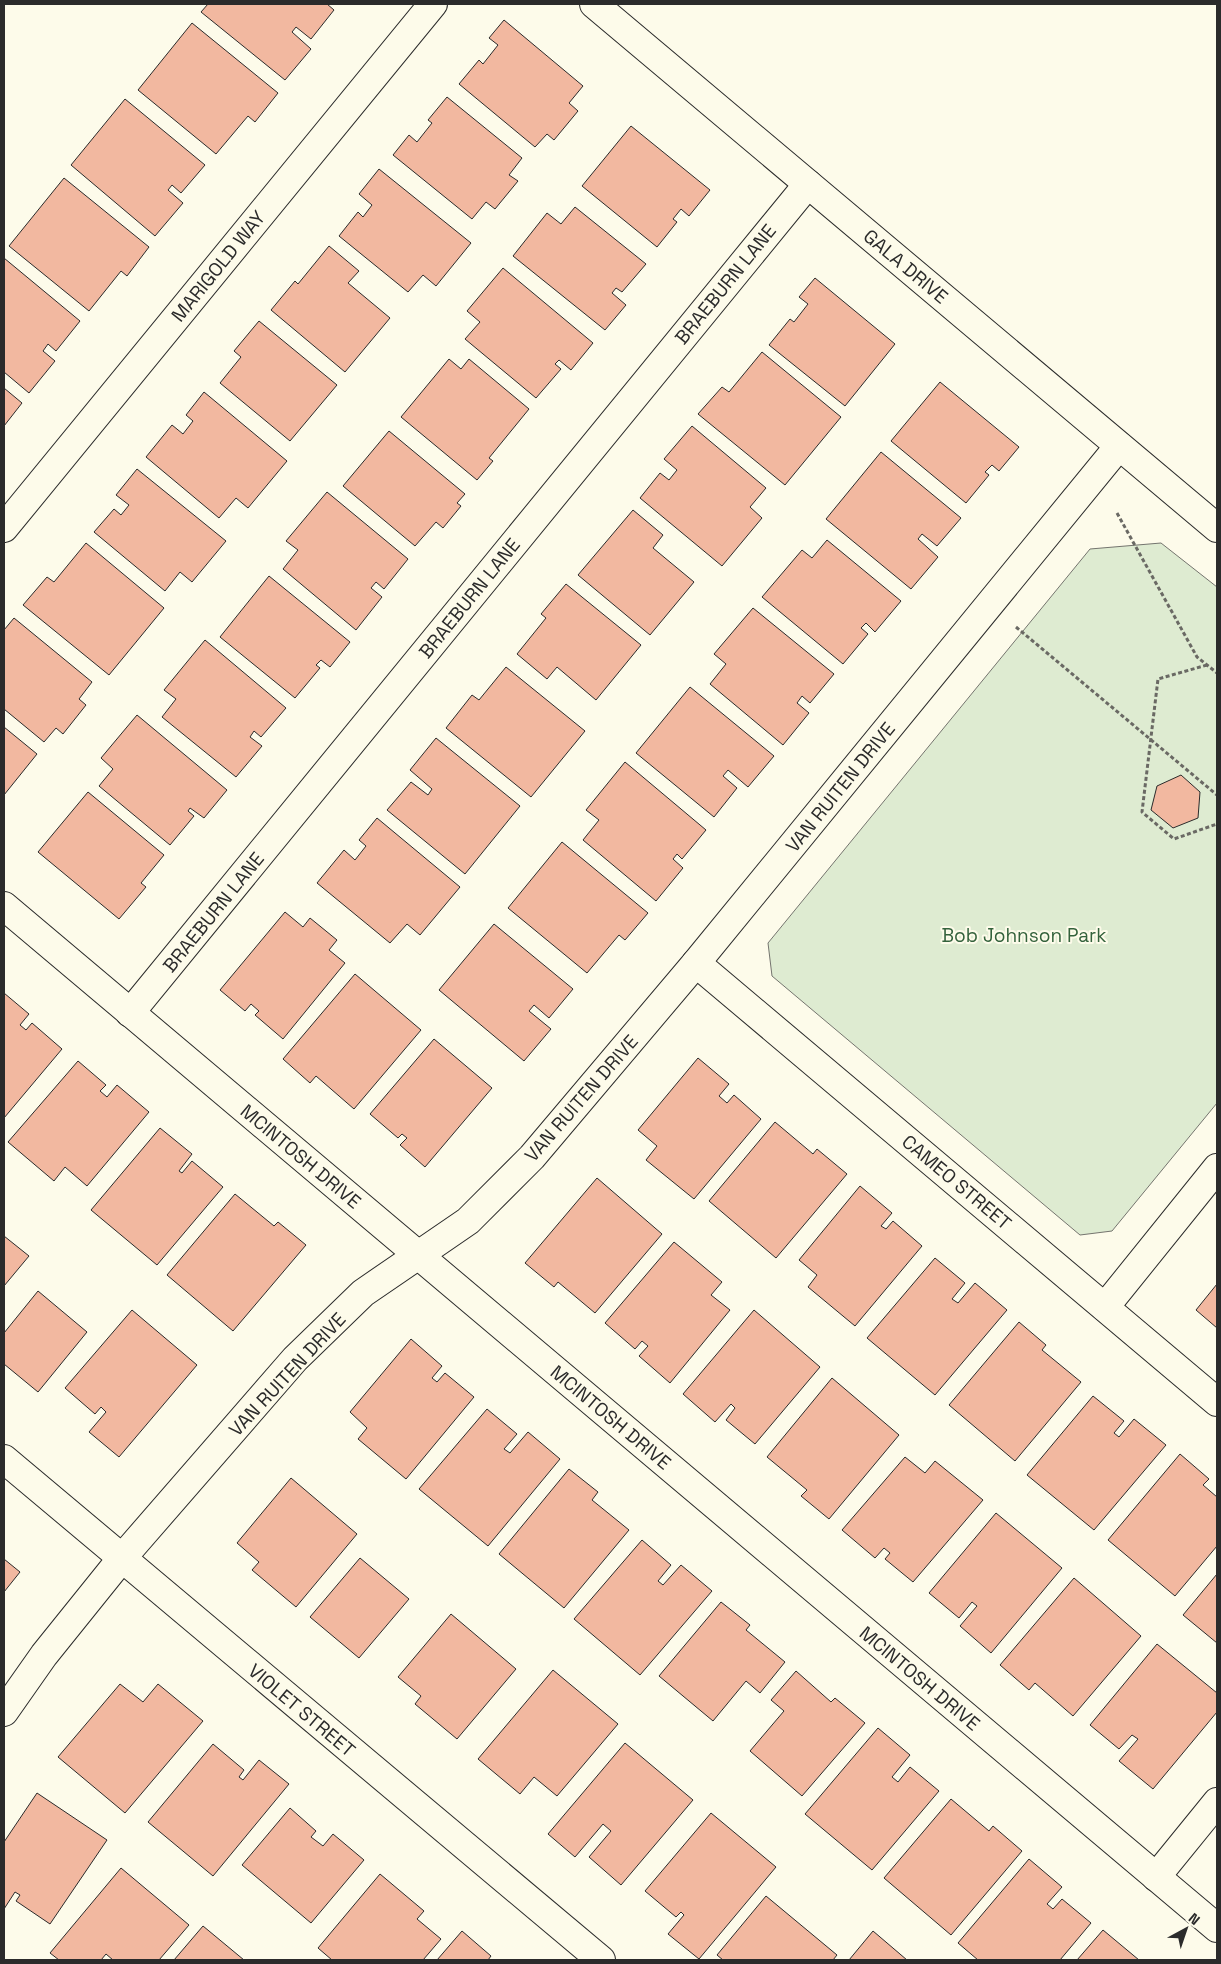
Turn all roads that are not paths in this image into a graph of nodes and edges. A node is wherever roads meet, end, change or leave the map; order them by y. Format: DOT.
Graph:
graph roads {
  1 [pos="433,4"];
  2 [pos="594,4"];
  3 [pos="808,184"];
  4 [pos="1120,446"];
  5 [pos="4,528"];
  6 [pos="1217,528"];
  7 [pos="4,906"];
  8 [pos="696,963"];
  9 [pos="130,1013"];
  10 [pos="1217,1168"];
  11 [pos="419,1255"];
  12 [pos="1105,1307"];
  13 [pos="1217,1402"];
  14 [pos="4,1459"];
  15 [pos="122,1558"];
  16 [pos="4,1712"];
  17 [pos="1217,1802"];
  18 [pos="1156,1877"];
  19 [pos="1217,1928"];
  20 [pos="601,1960"];
  1 -- 5 [label="street, MARIGOLD WAY"];
  2 -- 3 [label="street, GALA DRIVE"];
  3 -- 4 [label="street, GALA DRIVE"];
  3 -- 9 [label="street, BRAEBURN LANE"];
  4 -- 6 [label="street, GALA DRIVE"];
  4 -- 8 [label="street, VAN RUITEN DRIVE"];
  7 -- 9 [label="street, MCINTOSH DRIVE"];
  8 -- 11 [label="street, VAN RUITEN DRIVE"];
  8 -- 12 [label="street, CAMEO STREET"];
  9 -- 11 [label="street, MCINTOSH DRIVE"];
  10 -- 12 [label="street"];
  11 -- 15 [label="street, VAN RUITEN DRIVE"];
  11 -- 18 [label="street, MCINTOSH DRIVE"];
  12 -- 13 [label="street, CAMEO STREET"];
  14 -- 15 [label="street, VIOLET STREET"];
  15 -- 16 [label="street, VAN RUITEN DRIVE"];
  15 -- 20 [label="street, VIOLET STREET"];
  17 -- 18 [label="street"];
  18 -- 19 [label="street, MCINTOSH DRIVE"];
}
